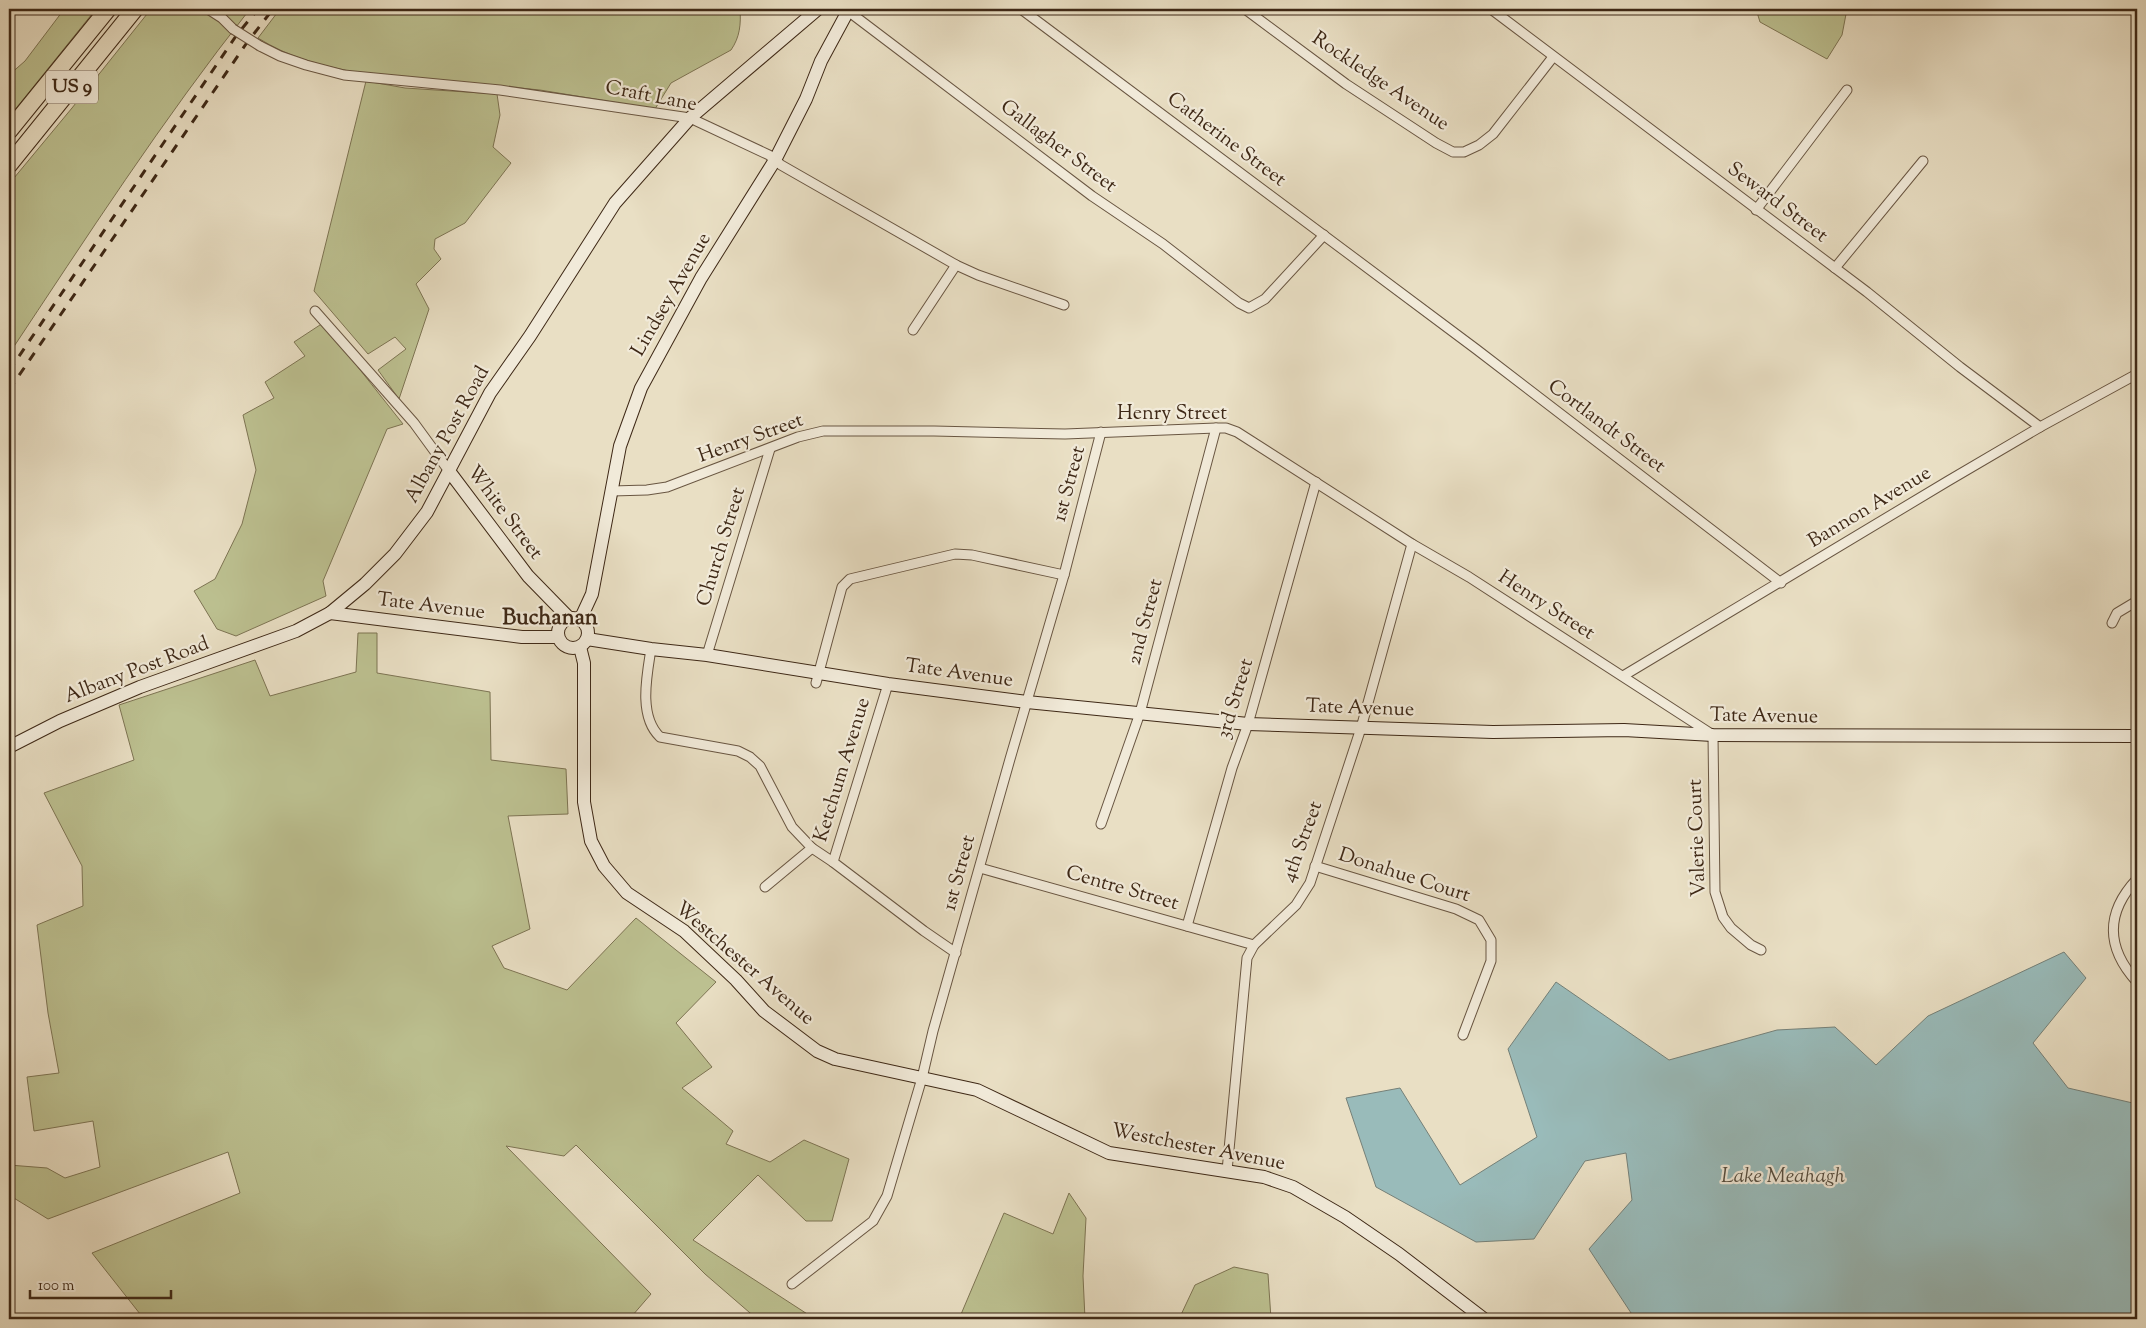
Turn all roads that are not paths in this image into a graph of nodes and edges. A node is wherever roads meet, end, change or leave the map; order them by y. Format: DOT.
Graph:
graph roads {
  1 [pos="108,9"];
  2 [pos="135,9"];
  3 [pos="208,9"];
  4 [pos="818,9"];
  5 [pos="1021,9"];
  6 [pos="1246,9"];
  7 [pos="1491,9"];
  8 [pos="848,10"];
  9 [pos="1553,57"];
  10 [pos="1847,90"];
  11 [pos="690,118"];
  12 [pos="9,131"];
  13 [pos="775,160"];
  14 [pos="1923,161"];
  15 [pos="9,165"];
  16 [pos="1756,210"];
  17 [pos="1324,235"];
  18 [pos="956,264"];
  19 [pos="1835,268"];
  20 [pos="1410,300"];
  21 [pos="1064,305"];
  22 [pos="315,311"];
  23 [pos="913,330"];
  24 [pos="2137,374"];
  25 [pos="2040,427"];
  26 [pos="1216,428"];
  27 [pos="1101,432"];
  28 [pos="770,449"];
  29 [pos="449,471"];
  30 [pos="1316,482"];
  31 [pos="612,491"];
  32 [pos="1412,544"];
  33 [pos="1064,575"];
  34 [pos="1781,583"];
  35 [pos="2137,601"];
  36 [pos="330,613"];
  37 [pos="575,619"];
  38 [pos="2112,622"];
  39 [pos="558,638"];
  40 [pos="584,643"];
  41 [pos="651,649"];
  42 [pos="707,655"];
  43 [pos="1623,676"];
  44 [pos="817,677"];
  45 [pos="888,684"];
  46 [pos="1027,702"];
  47 [pos="1140,713"];
  48 [pos="1248,724"];
  49 [pos="1361,728"];
  50 [pos="1714,736"];
  51 [pos="2137,736"];
  52 [pos="9,747"];
  53 [pos="1101,824"];
  54 [pos="812,848"];
  55 [pos="833,862"];
  56 [pos="1315,866"];
  57 [pos="980,868"];
  58 [pos="2137,880"];
  59 [pos="765,886"];
  60 [pos="1187,926"];
  61 [pos="1254,944"];
  62 [pos="1761,950"];
  63 [pos="956,953"];
  64 [pos="2137,982"];
  65 [pos="1463,1035"];
  66 [pos="922,1078"];
  67 [pos="1227,1171"];
  68 [pos="792,1284"];
  69 [pos="1484,1319"];
  1 -- 12 [label="highway, US 9"];
  2 -- 15 [label="highway, US 9"];
  3 -- 11 [label="street, Craft Lane, bridge"];
  4 -- 11 [label="street, Albany Post Road"];
  5 -- 17 [label="street, Catherine Street"];
  6 -- 9 [label="street, Rockledge Avenue"];
  7 -- 9 [label="street, Seward Street"];
  8 -- 13 [label="street, Lindsey Avenue"];
  8 -- 17 [label="street, Gallagher Street"];
  9 -- 16 [label="street, Seward Street"];
  10 -- 16 [label="street"];
  11 -- 13 [label="street, Craft Lane"];
  11 -- 29 [label="street, Albany Post Road"];
  13 -- 18 [label="street, Craft Lane"];
  13 -- 31 [label="street, Lindsey Avenue"];
  14 -- 19 [label="street"];
  16 -- 19 [label="street, Seward Street"];
  17 -- 20 [label="street, Catherine Street"];
  18 -- 21 [label="street, Craft Lane"];
  18 -- 23 [label="street"];
  19 -- 25 [label="street, Seward Street"];
  20 -- 34 [label="street, Cortlandt Street"];
  22 -- 29 [label="street, White Street"];
  24 -- 25 [label="street, Bannon Avenue"];
  25 -- 34 [label="street, Bannon Avenue"];
  26 -- 27 [label="street, Henry Street"];
  26 -- 30 [label="street, Henry Street"];
  26 -- 47 [label="street, 2nd Street"];
  27 -- 28 [label="street, Henry Street"];
  27 -- 33 [label="street, 1st Street"];
  28 -- 31 [label="street, Henry Street"];
  28 -- 42 [label="street, Church Street"];
  29 -- 36 [label="street, Albany Post Road"];
  29 -- 37 [label="street, White Street"];
  30 -- 32 [label="street, Henry Street"];
  30 -- 48 [label="street, 3rd Street"];
  31 -- 37 [label="street, Lindsey Avenue"];
  32 -- 43 [label="street, Henry Street"];
  32 -- 49 [label="street, 4th Street"];
  33 -- 44 [label="street"];
  33 -- 46 [label="street, 1st Street"];
  34 -- 43 [label="street, Bannon Avenue"];
  35 -- 38 [label="street"];
  36 -- 39 [label="street, Tate Avenue"];
  36 -- 52 [label="street, Albany Post Road"];
  37 -- 39 [label="street"];
  37 -- 40 [label="street"];
  39 -- 40 [label="street"];
  40 -- 41 [label="street, Tate Avenue"];
  40 -- 66 [label="street, Westchester Avenue"];
  41 -- 42 [label="street, Tate Avenue"];
  41 -- 54 [label="street"];
  42 -- 44 [label="street, Tate Avenue"];
  43 -- 50 [label="street, Henry Street"];
  44 -- 45 [label="street, Tate Avenue"];
  45 -- 46 [label="street, Tate Avenue"];
  45 -- 55 [label="street, Ketchum Avenue"];
  46 -- 47 [label="street, Tate Avenue"];
  46 -- 57 [label="street, 1st Street"];
  47 -- 48 [label="street, Tate Avenue"];
  47 -- 53 [label="street, 2nd Street"];
  48 -- 49 [label="street, Tate Avenue"];
  48 -- 60 [label="street, 3rd Street"];
  49 -- 50 [label="street, Tate Avenue"];
  49 -- 56 [label="street, 4th Street"];
  50 -- 51 [label="street, Tate Avenue"];
  50 -- 62 [label="street, Valerie Court"];
  54 -- 55 [label="street"];
  54 -- 59 [label="street"];
  55 -- 63 [label="street, Ketchum Avenue"];
  56 -- 61 [label="street, 4th Street"];
  56 -- 65 [label="street, Donahue Court"];
  57 -- 60 [label="street, Centre Street"];
  57 -- 63 [label="street, 1st Street"];
  58 -- 64 [label="street"];
  60 -- 61 [label="street, Centre Street"];
  61 -- 67 [label="street, 4th Street"];
  63 -- 66 [label="street, 1st Street"];
  66 -- 67 [label="street, Westchester Avenue"];
  66 -- 68 [label="street, 1st Street"];
  67 -- 69 [label="street, Westchester Avenue"];
}
